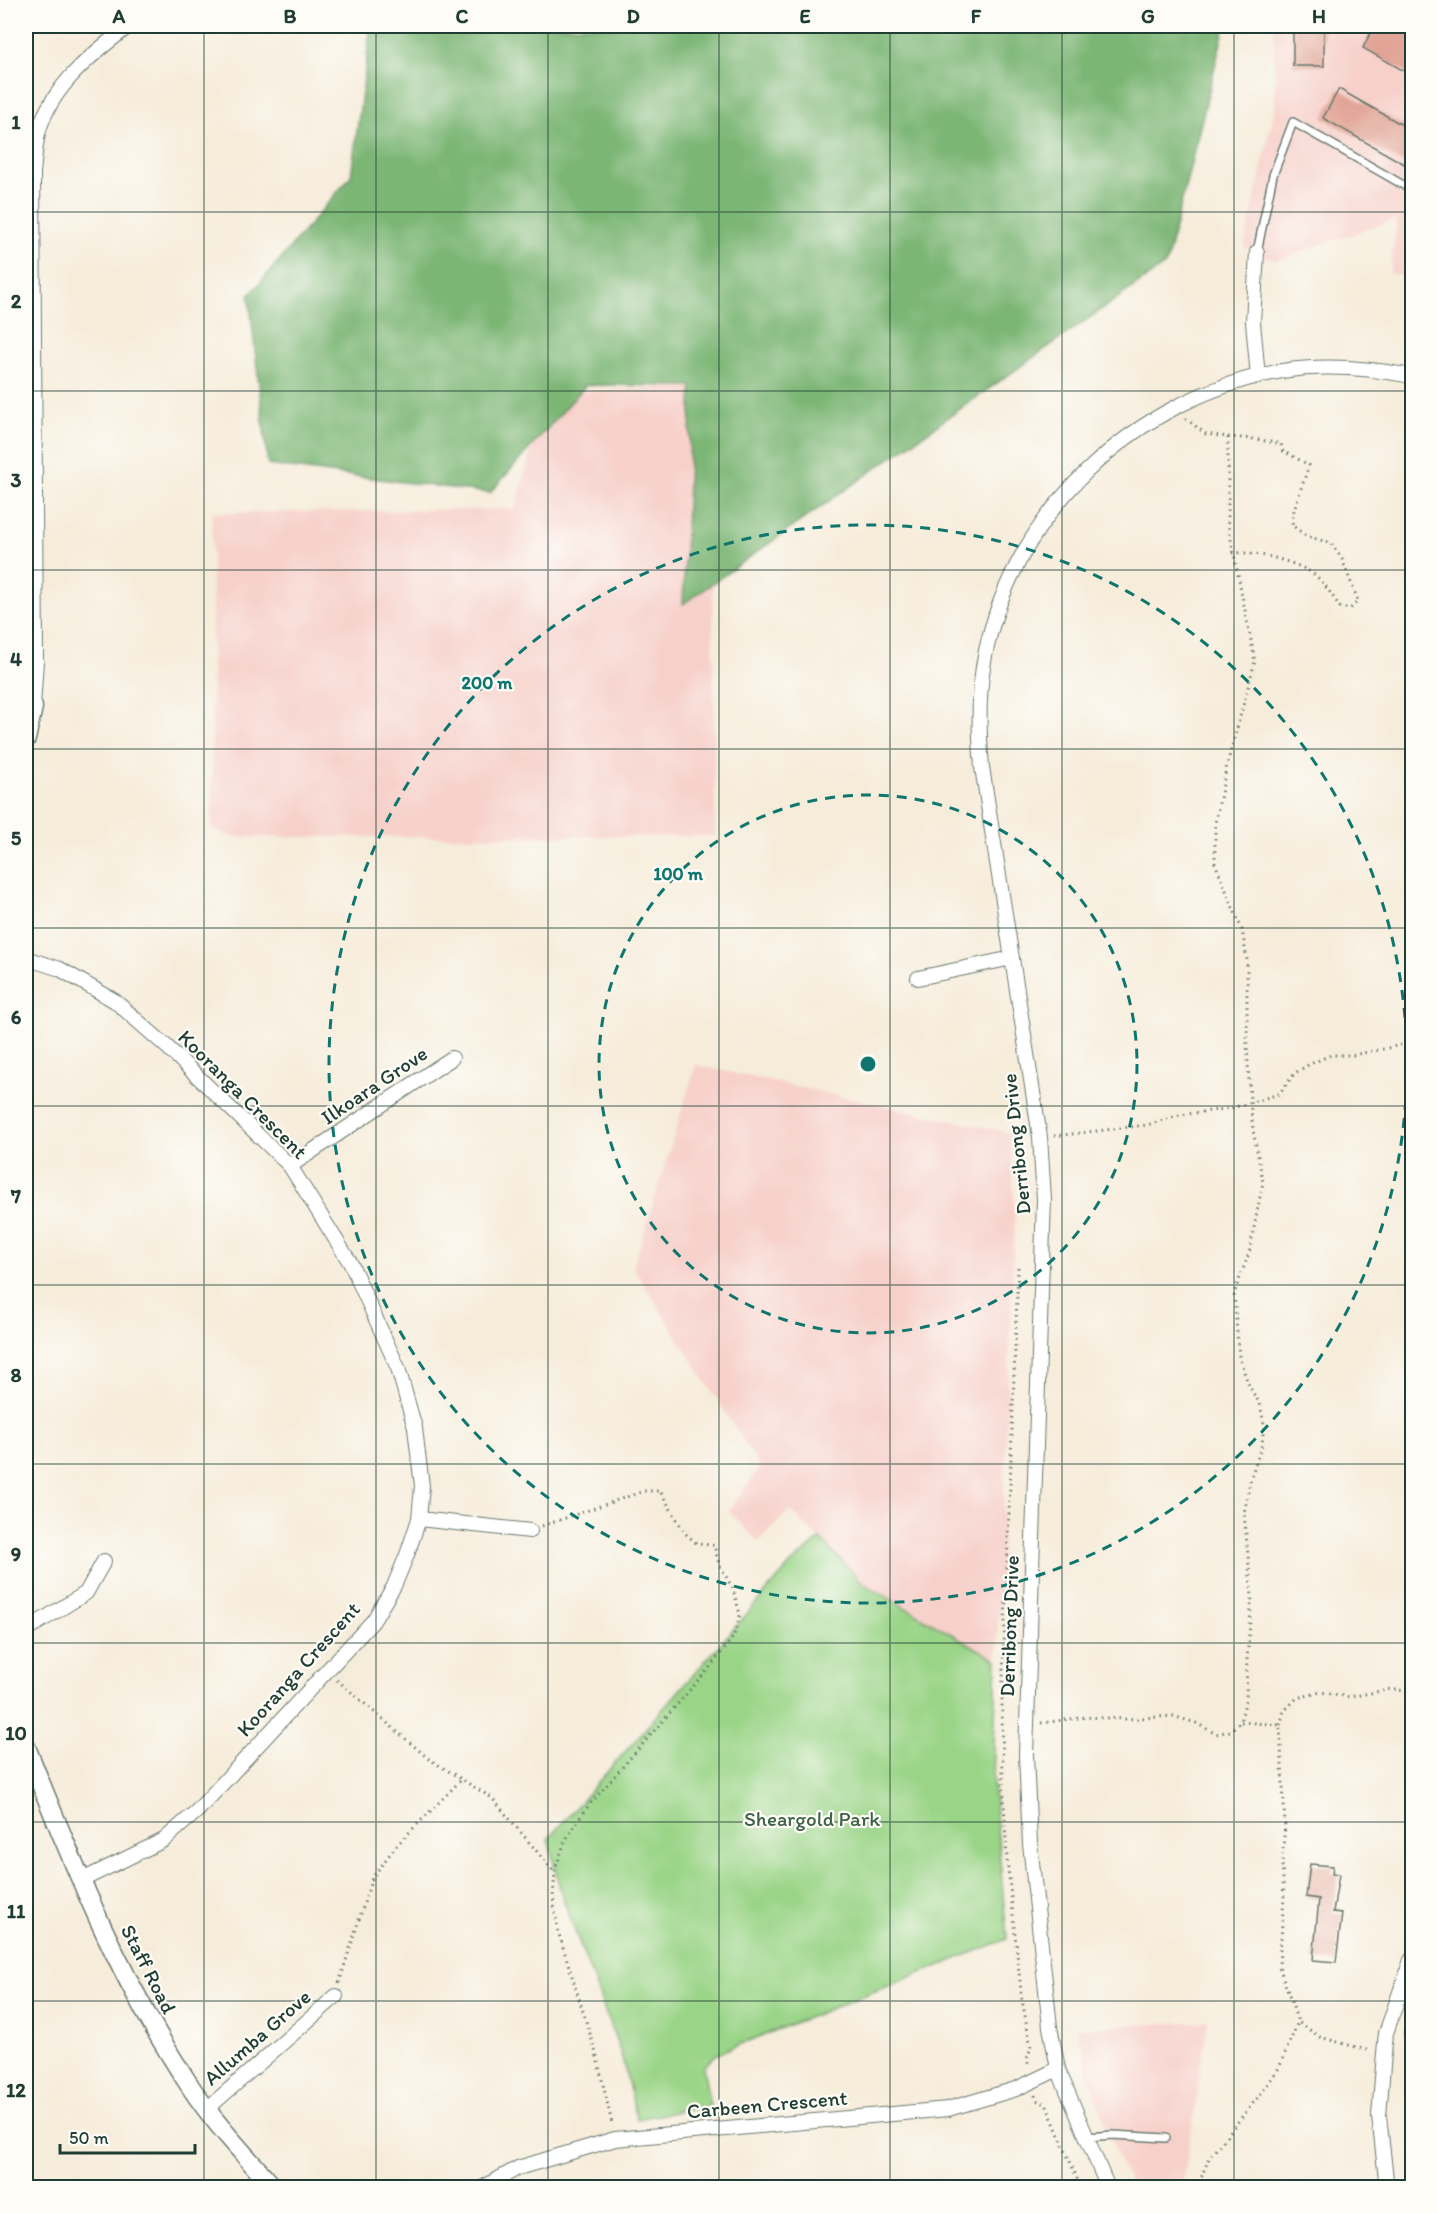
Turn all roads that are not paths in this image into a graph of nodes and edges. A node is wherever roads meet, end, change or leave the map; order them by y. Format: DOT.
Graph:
graph roads {
  1 [pos="129,26"];
  2 [pos="26,122"];
  3 [pos="39,130"];
  4 [pos="1413,190"];
  5 [pos="1257,252"];
  6 [pos="1258,376"];
  7 [pos="1413,376"];
  8 [pos="30,462"];
  9 [pos="29,707"];
  10 [pos="26,739"];
  11 [pos="26,958"];
  12 [pos="1012,958"];
  13 [pos="918,978"];
  14 [pos="452,1058"];
  15 [pos="290,1166"];
  16 [pos="419,1519"];
  17 [pos="530,1531"];
  18 [pos="104,1561"];
  19 [pos="26,1630"];
  20 [pos="26,1747"];
  21 [pos="80,1881"];
  22 [pos="1411,1960"];
  23 [pos="336,1996"];
  24 [pos="1058,2069"];
  25 [pos="207,2109"];
  26 [pos="1086,2137"];
  27 [pos="1166,2138"];
  28 [pos="274,2187"];
  29 [pos="482,2187"];
  30 [pos="1108,2187"];
  31 [pos="1387,2187"];
  1 -- 3 [label="street"];
  2 -- 3 [label="street"];
  3 -- 8 [label="street"];
  4 -- 5 [label="lane"];
  5 -- 6 [label="street"];
  6 -- 7 [label="street, Derribong Drive"];
  6 -- 12 [label="street, Derribong Drive"];
  8 -- 9 [label="street"];
  9 -- 10 [label="street"];
  11 -- 15 [label="street, Kooranga Crescent"];
  12 -- 13 [label="street"];
  12 -- 24 [label="street, Derribong Drive"];
  14 -- 15 [label="street, Ilkoara Grove"];
  15 -- 16 [label="street, Kooranga Crescent"];
  16 -- 17 [label="street"];
  16 -- 21 [label="street, Kooranga Crescent"];
  18 -- 19 [label="street"];
  20 -- 21 [label="street, Staff Road"];
  21 -- 25 [label="street, Staff Road"];
  22 -- 31 [label="street"];
  23 -- 25 [label="street, Allumba Grove"];
  24 -- 26 [label="street, Derribong Drive"];
  24 -- 29 [label="street, Carbeen Crescent"];
  25 -- 28 [label="street, Staff Road"];
  26 -- 27 [label="lane"];
  26 -- 30 [label="street, Derribong Drive"];
}
